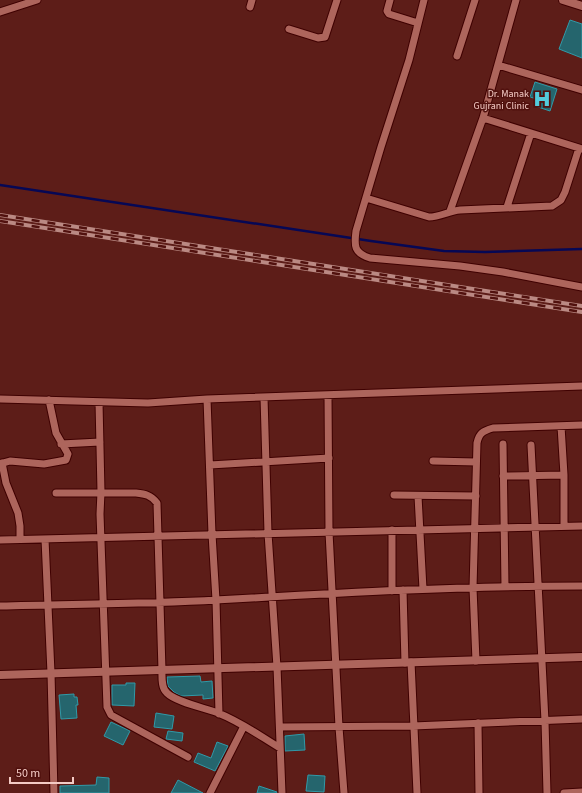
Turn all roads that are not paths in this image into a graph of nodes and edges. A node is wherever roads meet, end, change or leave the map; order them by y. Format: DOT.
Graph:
graph roads {
  1 [pos="37,0"];
  2 [pos="337,0"];
  3 [pos="390,0"];
  4 [pos="424,0"];
  5 [pos="475,0"];
  6 [pos="516,0"];
  7 [pos="563,0"];
  8 [pos="582,6"];
  9 [pos="0,12"];
  10 [pos="418,23"];
  11 [pos="289,29"];
  12 [pos="457,56"];
  13 [pos="498,65"];
  14 [pos="582,90"];
  15 [pos="483,118"];
  16 [pos="531,133"];
  17 [pos="581,149"];
  18 [pos="366,198"];
  19 [pos="507,207"];
  20 [pos="450,211"];
  21 [pos="582,288"];
  22 [pos="582,386"];
  23 [pos="328,395"];
  24 [pos="264,397"];
  25 [pos="0,399"];
  26 [pos="207,399"];
  27 [pos="49,400"];
  28 [pos="99,402"];
  29 [pos="582,425"];
  30 [pos="561,426"];
  31 [pos="100,442"];
  32 [pos="61,444"];
  33 [pos="502,444"];
  34 [pos="531,445"];
  35 [pos="330,458"];
  36 [pos="433,461"];
  37 [pos="267,462"];
  38 [pos="476,462"];
  39 [pos="1,463"];
  40 [pos="210,465"];
  41 [pos="564,475"];
  42 [pos="503,476"];
  43 [pos="533,476"];
  44 [pos="101,492"];
  45 [pos="56,493"];
  46 [pos="394,495"];
  47 [pos="418,496"];
  48 [pos="476,496"];
  49 [pos="564,526"];
  50 [pos="582,526"];
  51 [pos="504,527"];
  52 [pos="535,527"];
  53 [pos="475,528"];
  54 [pos="392,530"];
  55 [pos="418,530"];
  56 [pos="329,532"];
  57 [pos="268,533"];
  58 [pos="212,534"];
  59 [pos="159,536"];
  60 [pos="101,537"];
  61 [pos="45,538"];
  62 [pos="20,539"];
  63 [pos="0,540"];
  64 [pos="505,586"];
  65 [pos="539,586"];
  66 [pos="582,586"];
  67 [pos="473,588"];
  68 [pos="423,589"];
  69 [pos="402,590"];
  70 [pos="392,591"];
  71 [pos="332,593"];
  72 [pos="272,596"];
  73 [pos="216,600"];
  74 [pos="160,602"];
  75 [pos="103,603"];
  76 [pos="48,604"];
  77 [pos="0,606"];
  78 [pos="582,657"];
  79 [pos="543,658"];
  80 [pos="476,660"];
  81 [pos="408,663"];
  82 [pos="336,664"];
  83 [pos="277,666"];
  84 [pos="218,668"];
  85 [pos="162,670"];
  86 [pos="105,672"];
  87 [pos="51,673"];
  88 [pos="0,675"];
  89 [pos="219,714"];
  90 [pos="582,719"];
  91 [pos="546,721"];
  92 [pos="478,723"];
  93 [pos="244,726"];
  94 [pos="414,726"];
  95 [pos="280,727"];
  96 [pos="339,727"];
  97 [pos="280,748"];
  98 [pos="188,758"];
  99 [pos="582,792"];
  100 [pos="54,793"];
  101 [pos="210,793"];
  102 [pos="282,793"];
  103 [pos="344,793"];
  104 [pos="417,793"];
  105 [pos="479,793"];
  106 [pos="547,793"];
  107 [pos="564,793"];
  1 -- 9 [label="street"];
  2 -- 11 [label="street"];
  3 -- 10 [label="street"];
  4 -- 10 [label="street"];
  5 -- 12 [label="street"];
  6 -- 13 [label="street"];
  7 -- 8 [label="street"];
  10 -- 18 [label="street"];
  13 -- 14 [label="street"];
  13 -- 15 [label="street"];
  15 -- 16 [label="street"];
  15 -- 20 [label="street"];
  16 -- 17 [label="street"];
  16 -- 19 [label="street"];
  17 -- 19 [label="street"];
  18 -- 20 [label="street"];
  18 -- 21 [label="street"];
  19 -- 20 [label="street"];
  22 -- 23 [label="street"];
  23 -- 24 [label="street"];
  23 -- 35 [label="street"];
  24 -- 26 [label="street"];
  24 -- 37 [label="street"];
  25 -- 27 [label="street"];
  26 -- 28 [label="street"];
  26 -- 40 [label="street"];
  27 -- 28 [label="street"];
  27 -- 32 [label="street"];
  28 -- 31 [label="street"];
  29 -- 30 [label="street"];
  30 -- 38 [label="street"];
  30 -- 41 [label="street"];
  31 -- 32 [label="street"];
  31 -- 44 [label="street"];
  32 -- 39 [label="street"];
  33 -- 42 [label="street"];
  34 -- 43 [label="street"];
  35 -- 37 [label="street"];
  35 -- 56 [label="street"];
  36 -- 38 [label="street"];
  37 -- 40 [label="street"];
  37 -- 57 [label="street"];
  38 -- 48 [label="street"];
  39 -- 62 [label="street"];
  40 -- 58 [label="street"];
  41 -- 43 [label="street"];
  41 -- 49 [label="street"];
  42 -- 43 [label="street"];
  42 -- 51 [label="street"];
  43 -- 52 [label="street"];
  44 -- 45 [label="street"];
  44 -- 59 [label="street"];
  44 -- 60 [label="street"];
  46 -- 47 [label="street"];
  47 -- 48 [label="street"];
  47 -- 55 [label="street"];
  48 -- 53 [label="street"];
  49 -- 50 [label="street"];
  49 -- 52 [label="street"];
  51 -- 52 [label="street"];
  51 -- 53 [label="street"];
  51 -- 64 [label="street"];
  52 -- 65 [label="street"];
  53 -- 55 [label="street"];
  53 -- 67 [label="street"];
  54 -- 55 [label="street"];
  54 -- 56 [label="street"];
  54 -- 70 [label="street"];
  55 -- 68 [label="street"];
  56 -- 57 [label="street"];
  56 -- 71 [label="street"];
  57 -- 58 [label="street"];
  57 -- 72 [label="street"];
  58 -- 59 [label="street"];
  58 -- 73 [label="street"];
  59 -- 60 [label="street"];
  59 -- 74 [label="street"];
  60 -- 61 [label="street"];
  60 -- 75 [label="street"];
  61 -- 62 [label="street"];
  61 -- 76 [label="street"];
  62 -- 63 [label="street"];
  64 -- 65 [label="street"];
  64 -- 67 [label="street"];
  65 -- 66 [label="street"];
  65 -- 79 [label="street"];
  67 -- 68 [label="street"];
  67 -- 80 [label="street"];
  68 -- 69 [label="street"];
  69 -- 70 [label="street"];
  69 -- 81 [label="street"];
  70 -- 71 [label="street"];
  71 -- 72 [label="street"];
  71 -- 82 [label="street"];
  72 -- 73 [label="street"];
  72 -- 83 [label="street"];
  73 -- 74 [label="street"];
  73 -- 84 [label="street"];
  74 -- 75 [label="street"];
  74 -- 85 [label="street"];
  75 -- 76 [label="street"];
  75 -- 86 [label="street"];
  76 -- 77 [label="street"];
  76 -- 87 [label="street"];
  78 -- 79 [label="street"];
  79 -- 80 [label="street"];
  79 -- 91 [label="street"];
  80 -- 81 [label="street"];
  81 -- 82 [label="street"];
  81 -- 94 [label="street"];
  82 -- 83 [label="street"];
  82 -- 96 [label="street"];
  83 -- 84 [label="street"];
  83 -- 95 [label="street"];
  84 -- 85 [label="street"];
  84 -- 89 [label="street"];
  85 -- 86 [label="street"];
  85 -- 89 [label="street"];
  86 -- 87 [label="street"];
  86 -- 98 [label="street"];
  87 -- 88 [label="street"];
  87 -- 100 [label="street"];
  89 -- 93 [label="street"];
  90 -- 91 [label="street"];
  91 -- 92 [label="street"];
  91 -- 106 [label="street"];
  92 -- 94 [label="street"];
  92 -- 105 [label="street"];
  93 -- 97 [label="street"];
  93 -- 101 [label="street"];
  94 -- 96 [label="street"];
  94 -- 104 [label="street"];
  95 -- 96 [label="street"];
  95 -- 97 [label="street"];
  96 -- 103 [label="street"];
  97 -- 102 [label="street"];
  99 -- 107 [label="street"];
}
